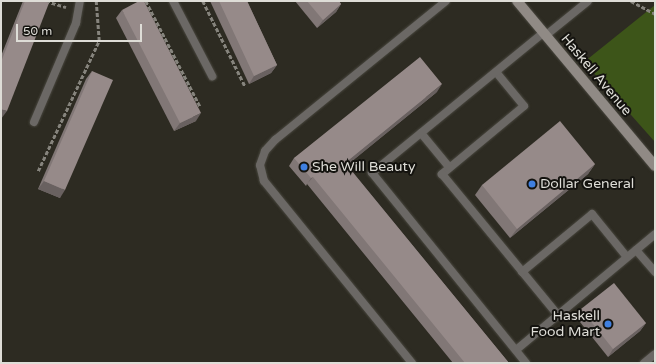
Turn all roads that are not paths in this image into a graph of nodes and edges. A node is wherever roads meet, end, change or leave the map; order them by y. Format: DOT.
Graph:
graph roads {
  1 [pos="80,1"];
  2 [pos="173,1"];
  3 [pos="446,1"];
  4 [pos="516,1"];
  5 [pos="588,1"];
  6 [pos="544,35"];
  7 [pos="496,72"];
  8 [pos="212,76"];
  9 [pos="34,122"];
  10 [pos="421,133"];
  11 [pos="655,166"];
  12 [pos="449,167"];
  13 [pos="655,234"];
  14 [pos="636,250"];
  15 [pos="627,257"];
  16 [pos="522,272"];
  17 [pos="655,272"];
  18 [pos="558,315"];
  19 [pos="516,350"];
  20 [pos="655,354"];
  21 [pos="412,363"];
  22 [pos="526,363"];
  23 [pos="644,363"];
  1 -- 9 [label="lane"];
  2 -- 8 [label="lane"];
  3 -- 21 [label="lane"];
  4 -- 6 [label="main road, Haskell Avenue"];
  5 -- 6 [label="lane"];
  6 -- 7 [label="lane"];
  6 -- 11 [label="main road, Haskell Avenue"];
  7 -- 10 [label="lane"];
  7 -- 12 [label="lane"];
  10 -- 12 [label="lane"];
  10 -- 19 [label="lane"];
  12 -- 16 [label="lane"];
  13 -- 14 [label="lane"];
  14 -- 15 [label="lane"];
  14 -- 17 [label="lane"];
  15 -- 16 [label="lane"];
  15 -- 18 [label="lane"];
  16 -- 18 [label="lane"];
  18 -- 19 [label="lane"];
  19 -- 22 [label="lane"];
  20 -- 23 [label="lane"];
}
